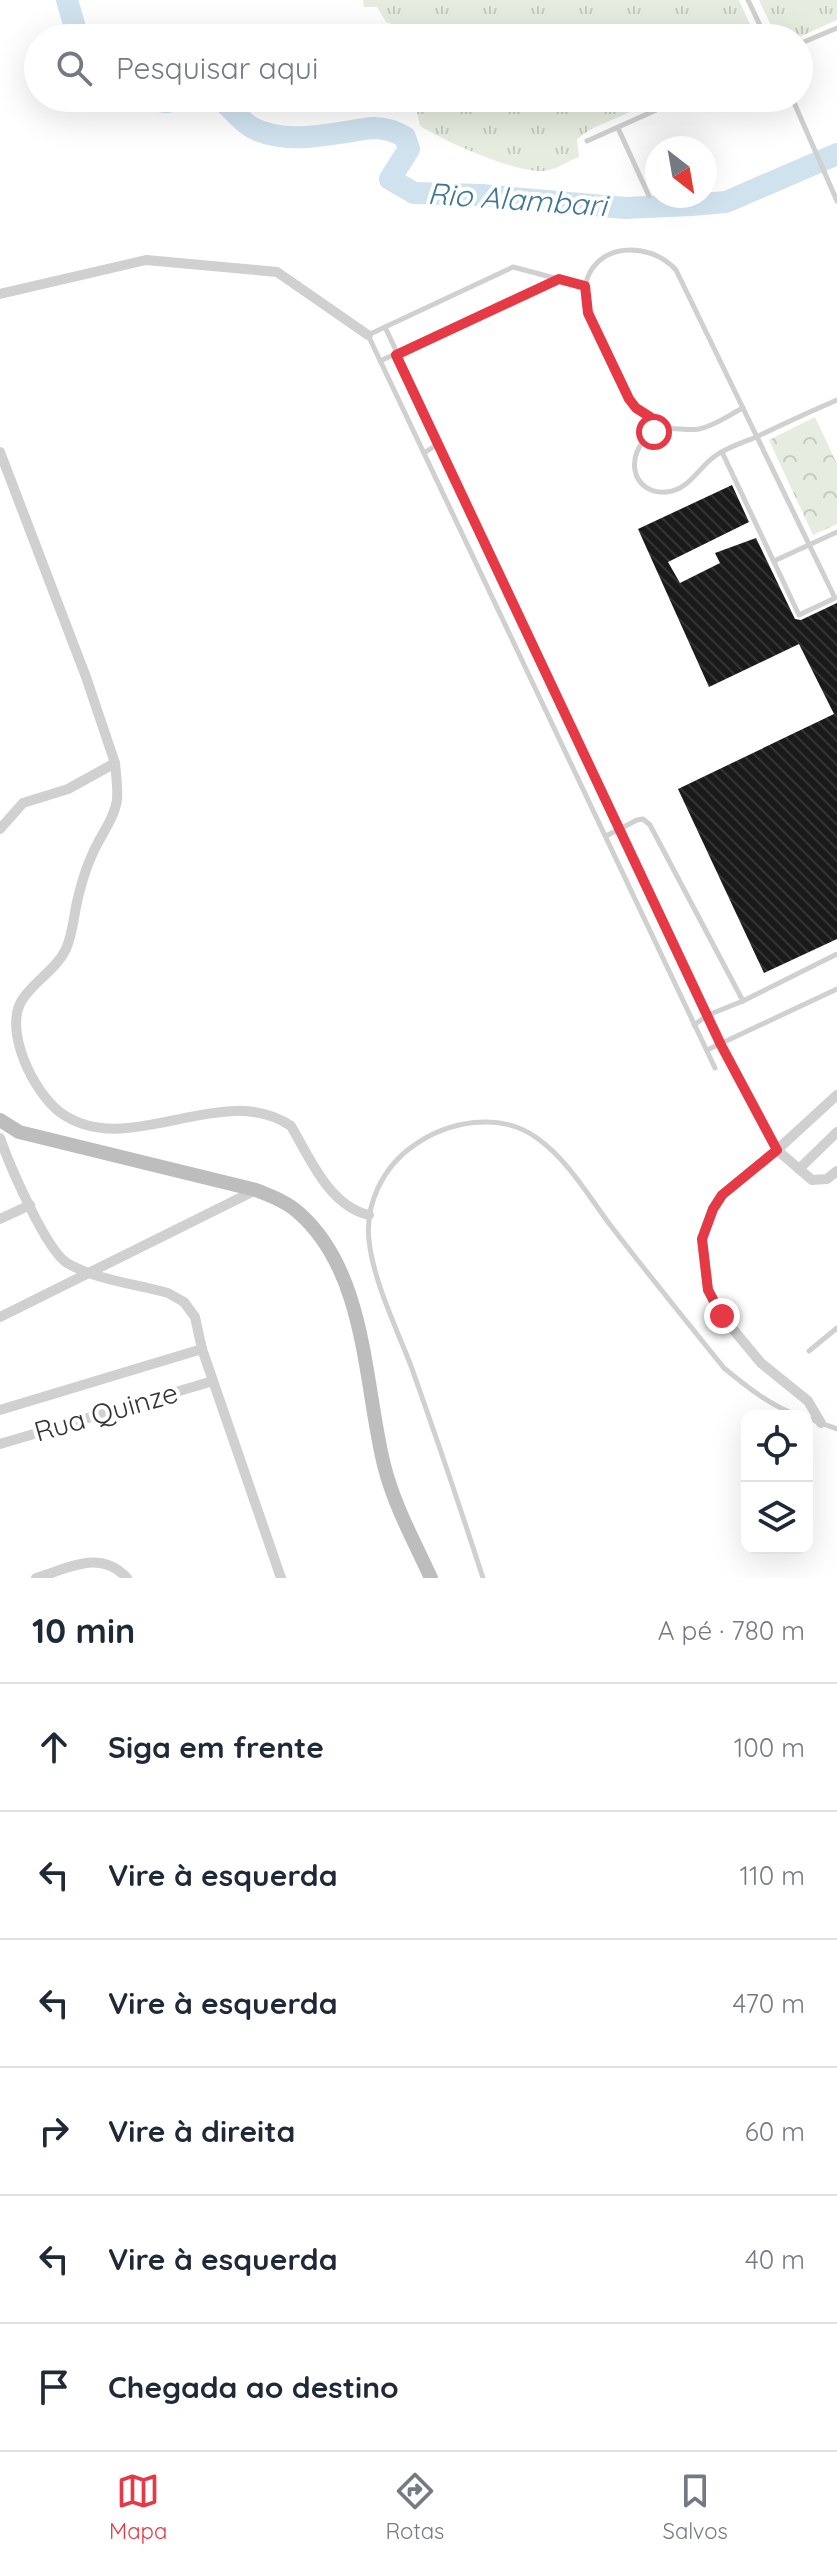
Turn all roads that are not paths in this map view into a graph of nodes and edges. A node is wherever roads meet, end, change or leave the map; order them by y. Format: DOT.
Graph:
graph roads {
  1 [pos="748,0"];
  2 [pos="759,24"];
  3 [pos="837,28"];
  4 [pos="813,38"];
  5 [pos="653,112"];
  6 [pos="798,112"];
  7 [pos="618,128"];
  8 [pos="587,141"];
  9 [pos="645,187"];
  10 [pos="837,201"];
  11 [pos="559,279"];
  12 [pos="585,286"];
  13 [pos="0,294"];
  14 [pos="385,327"];
  15 [pos="368,335"];
  16 [pos="396,355"];
  17 [pos="380,361"];
  18 [pos="837,400"];
  19 [pos="743,408"];
  20 [pos="666,427"];
  21 [pos="757,436"];
  22 [pos="438,444"];
  23 [pos="0,452"];
  24 [pos="722,452"];
  25 [pos="424,453"];
  26 [pos="837,532"];
  27 [pos="809,544"];
  28 [pos="774,561"];
  29 [pos="115,763"];
  30 [pos="0,829"];
  31 [pos="619,829"];
  32 [pos="606,836"];
  33 [pos="837,954"];
  34 [pos="837,989"];
  35 [pos="743,1001"];
  36 [pos="708,1015"];
  37 [pos="694,1025"];
  38 [pos="721,1045"];
  39 [pos="707,1050"];
  40 [pos="715,1068"];
  41 [pos="837,1095"];
  42 [pos="0,1120"];
  43 [pos="837,1132"];
  44 [pos="0,1138"];
  45 [pos="777,1150"];
  46 [pos="799,1169"];
  47 [pos="837,1171"];
  48 [pos="256,1190"];
  49 [pos="30,1205"];
  50 [pos="369,1215"];
  51 [pos="0,1219"];
  52 [pos="93,1273"];
  53 [pos="0,1317"];
  54 [pos="837,1328"];
  55 [pos="202,1349"];
  56 [pos="809,1351"];
  57 [pos="213,1381"];
  58 [pos="0,1410"];
  59 [pos="785,1410"];
  60 [pos="813,1420"];
  61 [pos="821,1423"];
  62 [pos="837,1429"];
  63 [pos="0,1444"];
  64 [pos="36,1578"];
  65 [pos="127,1578"];
  66 [pos="281,1578"];
  67 [pos="431,1578"];
  68 [pos="483,1578"];
  1 -- 2 [label="lane"];
  3 -- 4 [label="lane"];
  5 -- 7 [label="lane"];
  6 -- 10 [label="lane"];
  7 -- 8 [label="lane"];
  7 -- 9 [label="lane"];
  11 -- 12 [label="lane"];
  11 -- 14 [label="lane"];
  11 -- 16 [label="lane"];
  12 -- 19 [label="lane"];
  12 -- 20 [label="lane"];
  13 -- 15 [label="street"];
  14 -- 15 [label="lane"];
  14 -- 16 [label="lane"];
  15 -- 17 [label="lane"];
  16 -- 17 [label="lane"];
  16 -- 22 [label="lane"];
  17 -- 25 [label="lane"];
  18 -- 21 [label="lane"];
  19 -- 20 [label="lane"];
  19 -- 21 [label="lane"];
  20 -- 24 [label="lane"];
  21 -- 24 [label="lane"];
  21 -- 27 [label="lane"];
  22 -- 25 [label="lane"];
  22 -- 31 [label="lane"];
  23 -- 29 [label="street"];
  24 -- 28 [label="lane"];
  25 -- 32 [label="lane"];
  26 -- 27 [label="lane"];
  27 -- 28 [label="lane"];
  27 -- 28 [label="lane"];
  29 -- 30 [label="street"];
  29 -- 50 [label="street"];
  31 -- 32 [label="lane"];
  31 -- 35 [label="lane"];
  31 -- 36 [label="lane"];
  32 -- 37 [label="lane"];
  33 -- 35 [label="lane"];
  34 -- 38 [label="lane"];
  35 -- 36 [label="lane"];
  36 -- 37 [label="lane"];
  36 -- 38 [label="lane"];
  37 -- 39 [label="lane"];
  38 -- 39 [label="lane"];
  38 -- 45 [label="lane"];
  39 -- 40 [label="lane"];
  41 -- 45 [label="street"];
  42 -- 48 [label="main road"];
  43 -- 46 [label="street"];
  44 -- 49 [label="street"];
  45 -- 46 [label="street"];
  45 -- 61 [label="street"];
  46 -- 47 [label="street"];
  48 -- 52 [label="street"];
  48 -- 67 [label="main road"];
  49 -- 51 [label="street"];
  49 -- 52 [label="street"];
  50 -- 59 [label="lane"];
  50 -- 68 [label="lane"];
  52 -- 53 [label="street"];
  52 -- 55 [label="street"];
  54 -- 56 [label="lane"];
  55 -- 57 [label="street"];
  55 -- 58 [label="street, Rua Quinze"];
  57 -- 63 [label="street, Rua Quinze"];
  57 -- 66 [label="street"];
  60 -- 61 [label="lane"];
  61 -- 62 [label="lane"];
  64 -- 65 [label="street"];
}
